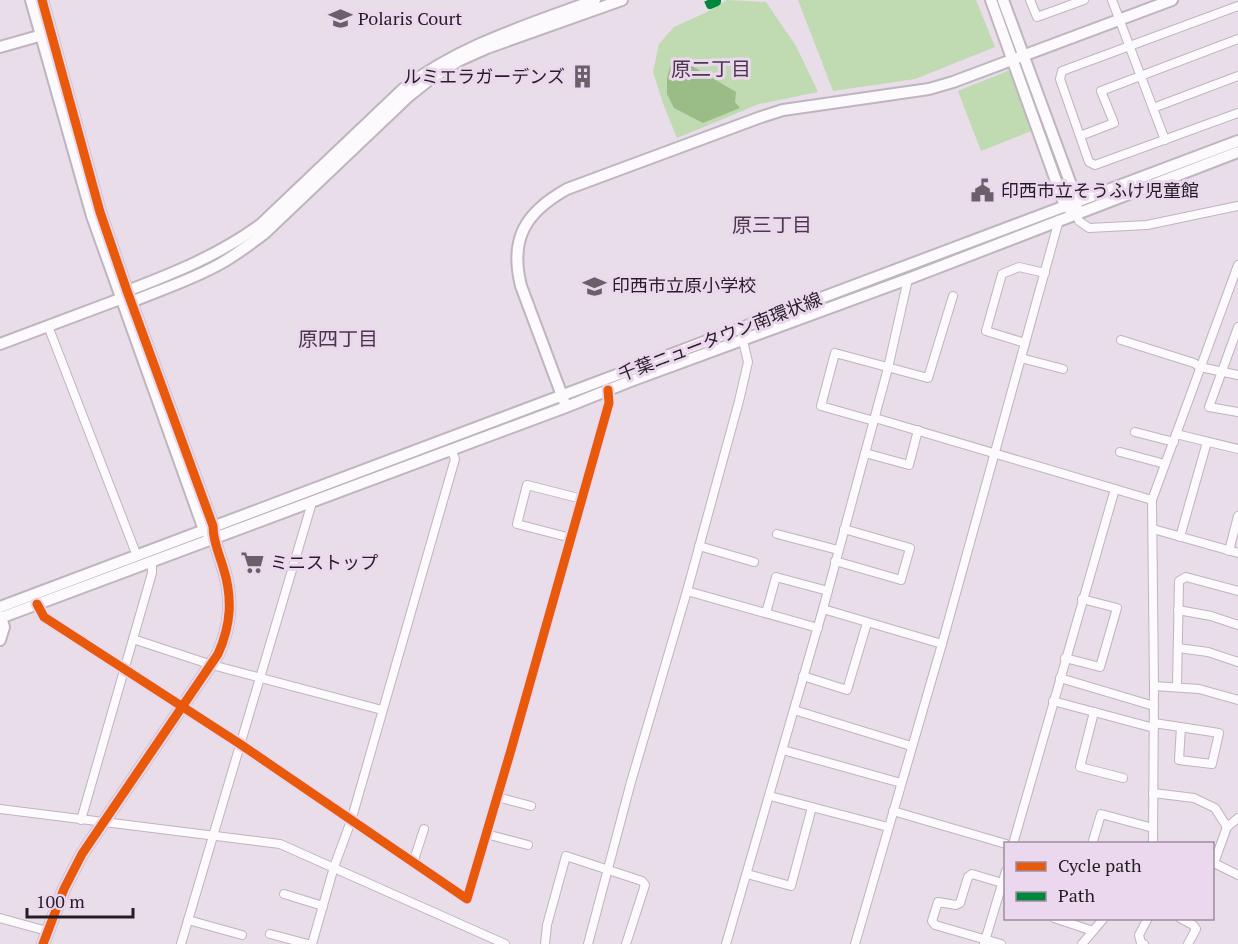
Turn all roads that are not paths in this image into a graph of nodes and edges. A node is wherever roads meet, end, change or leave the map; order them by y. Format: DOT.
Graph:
graph roads {
  1 [pos="31,0"];
  2 [pos="42,0"];
  3 [pos="595,0"];
  4 [pos="622,0"];
  5 [pos="991,0"];
  6 [pos="1003,0"];
  7 [pos="1030,0"];
  8 [pos="1084,0"];
  9 [pos="1112,0"];
  10 [pos="1172,0"];
  11 [pos="1238,6"];
  12 [pos="1118,16"];
  13 [pos="46,34"];
  14 [pos="1238,39"];
  15 [pos="1130,46"];
  16 [pos="0,47"];
  17 [pos="1018,56"];
  18 [pos="1141,76"];
  19 [pos="1238,76"];
  20 [pos="1153,108"];
  21 [pos="1238,112"];
  22 [pos="1080,136"];
  23 [pos="1165,140"];
  24 [pos="1238,141"];
  25 [pos="1238,152"];
  26 [pos="1077,201"];
  27 [pos="1065,206"];
  28 [pos="1238,206"];
  29 [pos="1076,213"];
  30 [pos="1059,220"];
  31 [pos="1238,265"];
  32 [pos="1045,273"];
  33 [pos="908,279"];
  34 [pos="953,296"];
  35 [pos="126,297"];
  36 [pos="48,326"];
  37 [pos="1238,327"];
  38 [pos="741,334"];
  39 [pos="1236,337"];
  40 [pos="1121,340"];
  41 [pos="1025,343"];
  42 [pos="0,344"];
  43 [pos="1021,358"];
  44 [pos="1200,367"];
  45 [pos="888,368"];
  46 [pos="1063,369"];
  47 [pos="1222,372"];
  48 [pos="1238,375"];
  49 [pos="608,390"];
  50 [pos="562,396"];
  51 [pos="566,407"];
  52 [pos="1238,412"];
  53 [pos="874,420"];
  54 [pos="918,430"];
  55 [pos="1135,432"];
  56 [pos="1175,438"];
  57 [pos="1207,442"];
  58 [pos="451,449"];
  59 [pos="1238,449"];
  60 [pos="1120,452"];
  61 [pos="865,453"];
  62 [pos="995,453"];
  63 [pos="1165,465"];
  64 [pos="1115,489"];
  65 [pos="582,499"];
  66 [pos="1152,500"];
  67 [pos="309,502"];
  68 [pos="1238,516"];
  69 [pos="209,528"];
  70 [pos="844,529"];
  71 [pos="1153,529"];
  72 [pos="777,534"];
  73 [pos="1180,537"];
  74 [pos="571,538"];
  75 [pos="213,539"];
  76 [pos="699,546"];
  77 [pos="838,550"];
  78 [pos="1229,550"];
  79 [pos="1238,553"];
  80 [pos="136,556"];
  81 [pos="152,561"];
  82 [pos="835,561"];
  83 [pos="754,562"];
  84 [pos="687,591"];
  85 [pos="828,591"];
  86 [pos="1238,591"];
  87 [pos="1082,599"];
  88 [pos="37,604"];
  89 [pos="823,609"];
  90 [pos="1178,610"];
  91 [pos="766,613"];
  92 [pos="0,614"];
  93 [pos="867,623"];
  94 [pos="1238,625"];
  95 [pos="818,628"];
  96 [pos="133,639"];
  97 [pos="0,640"];
  98 [pos="942,644"];
  99 [pos="1178,648"];
  100 [pos="1065,658"];
  101 [pos="1238,662"];
  102 [pos="212,665"];
  103 [pos="123,670"];
  104 [pos="803,676"];
  105 [pos="261,678"];
  106 [pos="1060,678"];
  107 [pos="1154,686"];
  108 [pos="1177,686"];
  109 [pos="1053,700"];
  110 [pos="1238,700"];
  111 [pos="1154,706"];
  112 [pos="183,708"];
  113 [pos="382,710"];
  114 [pos="794,711"];
  115 [pos="1094,712"];
  116 [pos="1154,726"];
  117 [pos="1181,727"];
  118 [pos="240,744"];
  119 [pos="911,746"];
  120 [pos="783,750"];
  121 [pos="1123,778"];
  122 [pos="901,783"];
  123 [pos="1154,792"];
  124 [pos="497,796"];
  125 [pos="770,796"];
  126 [pos="531,806"];
  127 [pos="812,807"];
  128 [pos="0,809"];
  129 [pos="892,812"];
  130 [pos="1238,818"];
  131 [pos="81,820"];
  132 [pos="351,821"];
  133 [pos="105,823"];
  134 [pos="888,827"];
  135 [pos="1227,827"];
  136 [pos="1153,828"];
  137 [pos="424,829"];
  138 [pos="486,834"];
  139 [pos="212,836"];
  140 [pos="1013,842"];
  141 [pos="1092,842"];
  142 [pos="1153,842"];
  143 [pos="1004,844"];
  144 [pos="528,845"];
  145 [pos="412,862"];
  146 [pos="334,867"];
  147 [pos="608,868"];
  148 [pos="747,874"];
  149 [pos="1004,875"];
  150 [pos="1238,875"];
  151 [pos="1002,883"];
  152 [pos="284,894"];
  153 [pos="1001,902"];
  154 [pos="323,906"];
  155 [pos="0,918"];
  156 [pos="188,920"];
  157 [pos="1060,920"];
  158 [pos="1102,920"];
  159 [pos="1147,920"];
  160 [pos="1184,920"];
  161 [pos="47,931"];
  162 [pos="1093,931"];
  163 [pos="270,934"];
  164 [pos="242,935"];
  165 [pos="985,942"];
  166 [pos="43,944"];
  167 [pos="181,944"];
  168 [pos="310,944"];
  169 [pos="505,944"];
  170 [pos="545,944"];
  171 [pos="588,944"];
  172 [pos="627,944"];
  173 [pos="726,944"];
  174 [pos="855,944"];
  175 [pos="1001,944"];
  176 [pos="1082,944"];
  177 [pos="1144,944"];
  178 [pos="1188,944"];
  1 -- 13 [label="street"];
  2 -- 13 [label="street"];
  3 -- 35 [label="street"];
  4 -- 35 [label="street"];
  5 -- 17 [label="street"];
  6 -- 17 [label="street"];
  7 -- 8 [label="street"];
  9 -- 12 [label="street"];
  10 -- 12 [label="street"];
  11 -- 15 [label="street"];
  12 -- 15 [label="street"];
  12 -- 17 [label="street"];
  13 -- 16 [label="street"];
  13 -- 35 [label="street"];
  14 -- 18 [label="street"];
  15 -- 18 [label="street"];
  15 -- 22 [label="street"];
  17 -- 26 [label="street"];
  17 -- 27 [label="street"];
  17 -- 50 [label="street"];
  18 -- 20 [label="street"];
  18 -- 22 [label="street"];
  19 -- 20 [label="street"];
  20 -- 23 [label="street"];
  21 -- 23 [label="street"];
  22 -- 23 [label="street"];
  24 -- 26 [label="street, 千葉ニュータウン南環状線"];
  25 -- 29 [label="street, 千葉ニュータウン南環状線"];
  26 -- 27 [label="street, 千葉ニュータウン南環状線"];
  26 -- 29 [label="street"];
  27 -- 29 [label="street"];
  27 -- 38 [label="street, 千葉ニュータウン南環状線"];
  28 -- 29 [label="street"];
  29 -- 30 [label="street, 千葉ニュータウン南環状線"];
  30 -- 32 [label="street"];
  30 -- 33 [label="street, 千葉ニュータウン南環状線"];
  31 -- 44 [label="street"];
  32 -- 41 [label="street"];
  32 -- 41 [label="street"];
  33 -- 38 [label="street, 千葉ニュータウン南環状線"];
  33 -- 45 [label="street"];
  34 -- 45 [label="street"];
  35 -- 36 [label="street"];
  35 -- 69 [label="street"];
  36 -- 42 [label="street"];
  36 -- 80 [label="street"];
  37 -- 39 [label="street"];
  38 -- 49 [label="street, 千葉ニュータウン南環状線"];
  38 -- 50 [label="street, 千葉ニュータウン南環状線"];
  38 -- 76 [label="street"];
  39 -- 47 [label="street"];
  40 -- 44 [label="street"];
  41 -- 43 [label="street"];
  43 -- 46 [label="street"];
  43 -- 62 [label="street"];
  44 -- 47 [label="street"];
  44 -- 56 [label="street"];
  45 -- 53 [label="street"];
  45 -- 53 [label="street"];
  47 -- 48 [label="street"];
  47 -- 52 [label="street"];
  49 -- 51 [label="street, 千葉ニュータウン南環状線"];
  49 -- 65 [label="street"];
  50 -- 51 [label="street"];
  50 -- 69 [label="street, 千葉ニュータウン南環状線"];
  51 -- 58 [label="street, 千葉ニュータウン南環状線"];
  53 -- 54 [label="street"];
  53 -- 61 [label="street"];
  54 -- 61 [label="street"];
  54 -- 62 [label="street"];
  55 -- 56 [label="street"];
  56 -- 57 [label="street"];
  56 -- 63 [label="street"];
  57 -- 59 [label="street"];
  57 -- 73 [label="street"];
  58 -- 67 [label="street, 千葉ニュータウン南環状線"];
  58 -- 113 [label="street"];
  60 -- 63 [label="street"];
  61 -- 70 [label="street"];
  62 -- 64 [label="street"];
  62 -- 98 [label="street"];
  63 -- 66 [label="street"];
  64 -- 66 [label="street"];
  64 -- 87 [label="street"];
  65 -- 74 [label="street"];
  65 -- 74 [label="street"];
  66 -- 71 [label="street"];
  67 -- 75 [label="street, 千葉ニュータウン南環状線"];
  67 -- 105 [label="street"];
  68 -- 78 [label="street"];
  69 -- 75 [label="street"];
  69 -- 80 [label="street, 千葉ニュータウン南環状線"];
  70 -- 77 [label="street"];
  70 -- 82 [label="street"];
  71 -- 73 [label="street"];
  71 -- 107 [label="street"];
  72 -- 77 [label="street"];
  73 -- 78 [label="street"];
  74 -- 124 [label="street"];
  75 -- 81 [label="street, 千葉ニュータウン南環状線"];
  75 -- 102 [label="street"];
  76 -- 83 [label="street"];
  76 -- 84 [label="street"];
  77 -- 82 [label="street"];
  78 -- 79 [label="street"];
  80 -- 92 [label="street, 千葉ニュータウン南環状線"];
  81 -- 88 [label="street, 千葉ニュータウン南環状線"];
  81 -- 96 [label="street"];
  82 -- 85 [label="street"];
  84 -- 91 [label="street"];
  84 -- 147 [label="street"];
  85 -- 89 [label="street"];
  85 -- 91 [label="street"];
  86 -- 90 [label="street"];
  87 -- 100 [label="street"];
  87 -- 100 [label="street"];
  88 -- 92 [label="street, 千葉ニュータウン南環状線"];
  88 -- 103 [label="street"];
  89 -- 93 [label="street"];
  89 -- 95 [label="street"];
  90 -- 94 [label="street"];
  90 -- 99 [label="street"];
  91 -- 95 [label="street"];
  92 -- 97 [label="street"];
  93 -- 98 [label="street"];
  93 -- 104 [label="street"];
  95 -- 104 [label="street"];
  96 -- 102 [label="street"];
  96 -- 103 [label="street"];
  98 -- 119 [label="street"];
  99 -- 101 [label="street"];
  99 -- 108 [label="street"];
  100 -- 106 [label="street"];
  102 -- 105 [label="street"];
  102 -- 112 [label="street"];
  103 -- 112 [label="street"];
  103 -- 131 [label="street"];
  104 -- 114 [label="street"];
  105 -- 113 [label="street"];
  105 -- 118 [label="street"];
  106 -- 109 [label="street"];
  106 -- 111 [label="street"];
  107 -- 108 [label="street"];
  107 -- 111 [label="street"];
  108 -- 110 [label="street"];
  109 -- 115 [label="street"];
  109 -- 140 [label="street"];
  111 -- 116 [label="street"];
  112 -- 118 [label="street"];
  112 -- 133 [label="street"];
  113 -- 132 [label="street"];
  114 -- 119 [label="street"];
  114 -- 120 [label="street"];
  115 -- 116 [label="street"];
  115 -- 121 [label="street"];
  116 -- 117 [label="street"];
  116 -- 123 [label="street"];
  117 -- 117 [label="street"];
  118 -- 132 [label="street"];
  118 -- 139 [label="street"];
  119 -- 122 [label="street"];
  120 -- 122 [label="street"];
  120 -- 125 [label="street"];
  122 -- 129 [label="street"];
  123 -- 135 [label="street"];
  123 -- 136 [label="street"];
  124 -- 126 [label="street"];
  124 -- 138 [label="street"];
  125 -- 127 [label="street"];
  125 -- 148 [label="street"];
  127 -- 134 [label="street"];
  127 -- 148 [label="street"];
  128 -- 131 [label="street"];
  129 -- 134 [label="street"];
  129 -- 143 [label="street"];
  130 -- 135 [label="street"];
  131 -- 133 [label="street"];
  132 -- 145 [label="street"];
  132 -- 146 [label="street"];
  133 -- 139 [label="street"];
  133 -- 161 [label="street"];
  134 -- 174 [label="street"];
  135 -- 150 [label="street"];
  136 -- 141 [label="street"];
  136 -- 142 [label="street"];
  137 -- 145 [label="street"];
  138 -- 144 [label="street"];
  138 -- 145 [label="street"];
  139 -- 146 [label="street"];
  139 -- 156 [label="street"];
  146 -- 154 [label="street"];
  146 -- 169 [label="street"];
  147 -- 170 [label="street"];
  147 -- 171 [label="street"];
  147 -- 172 [label="street"];
  148 -- 173 [label="street"];
  149 -- 151 [label="street"];
  151 -- 153 [label="street"];
  151 -- 165 [label="street"];
  152 -- 154 [label="street"];
  153 -- 165 [label="street"];
  154 -- 168 [label="street"];
  155 -- 161 [label="street"];
  156 -- 164 [label="street"];
  156 -- 167 [label="street"];
  157 -- 162 [label="street"];
  158 -- 162 [label="street"];
  159 -- 177 [label="street"];
  160 -- 178 [label="street"];
  161 -- 166 [label="street"];
  162 -- 176 [label="street"];
  163 -- 168 [label="street"];
  165 -- 175 [label="street"];
}
